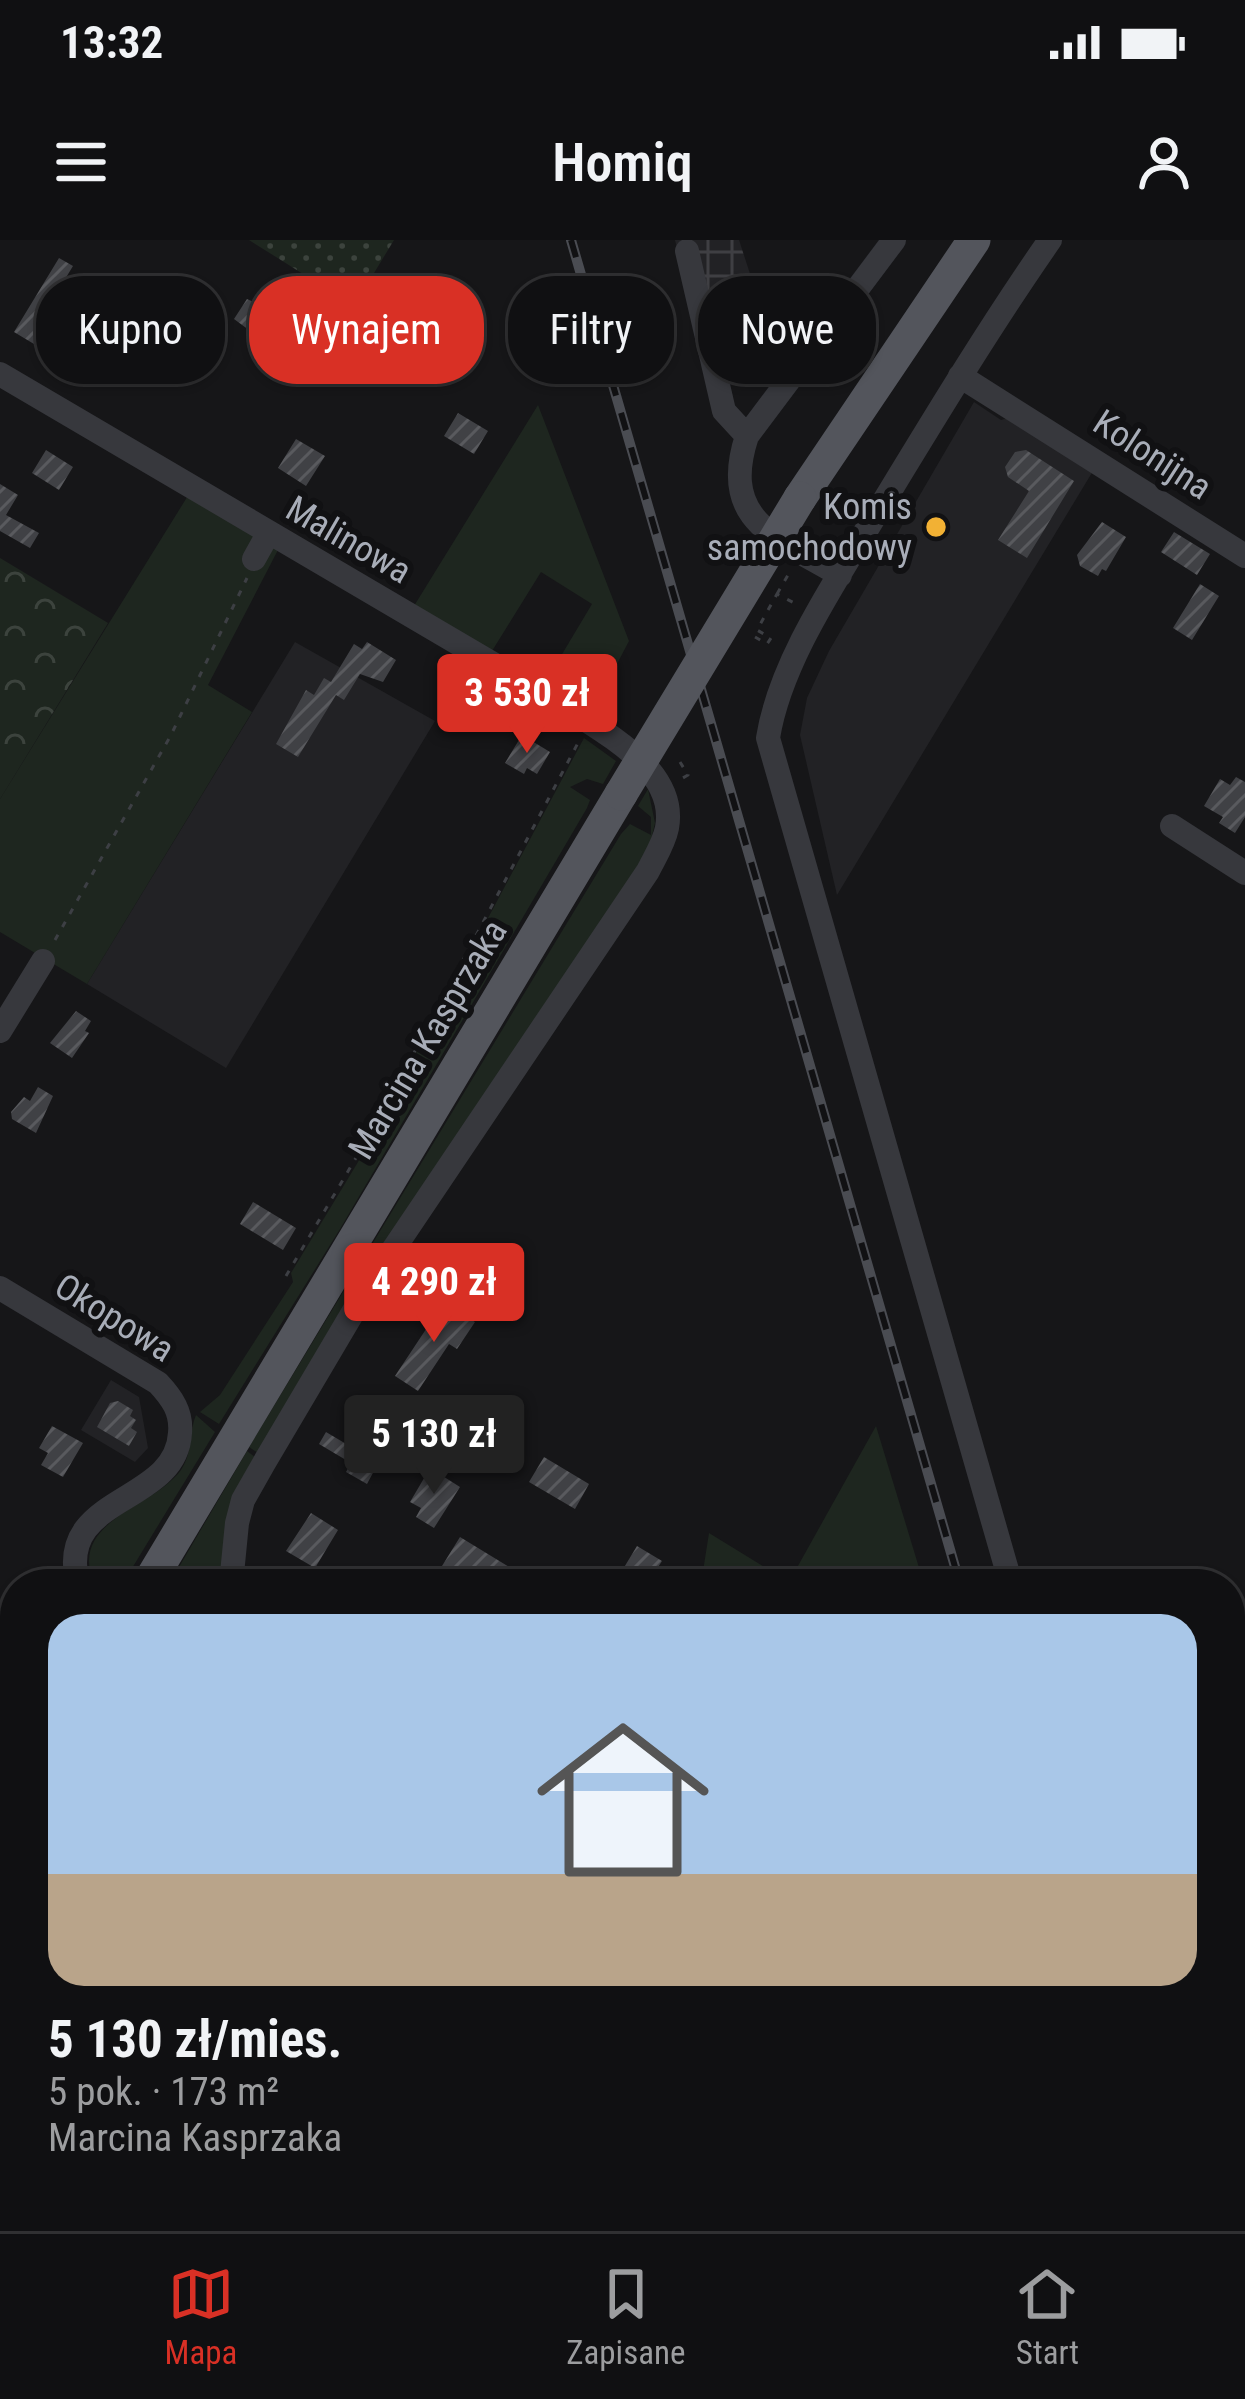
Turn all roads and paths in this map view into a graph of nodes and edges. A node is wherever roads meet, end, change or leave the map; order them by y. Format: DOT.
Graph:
graph roads {
  1 [pos="894,240"];
  2 [pos="974,240"];
  3 [pos="1050,240"];
  4 [pos="687,251"];
  5 [pos="0,374"];
  6 [pos="960,376"];
  7 [pos="747,436"];
  8 [pos="268,534"];
  9 [pos="1245,556"];
  10 [pos="254,560"];
  11 [pos="784,562"];
  12 [pos="839,575"];
  13 [pos="777,594"];
  14 [pos="818,616"];
  15 [pos="755,637"];
  16 [pos="584,734"];
  17 [pos="680,763"];
  18 [pos="666,776"];
  19 [pos="1172,826"];
  20 [pos="1245,873"];
  21 [pos="43,961"];
  22 [pos="0,1030"];
  23 [pos="286,1276"];
  24 [pos="0,1288"];
  25 [pos="76,1569"];
  26 [pos="157,1569"];
  27 [pos="233,1569"];
  28 [pos="1007,1569"];
  1 -- 7 [label="street"];
  2 -- 26 [label="main road, Marcina Kasprzaka, bridge"];
  3 -- 6 [label="street"];
  4 -- 7 [label="street"];
  5 -- 8 [label="street, Malinowa"];
  6 -- 9 [label="street, Kolonijna"];
  6 -- 12 [label="street"];
  7 -- 12 [label="street"];
  8 -- 10 [label="street"];
  8 -- 18 [label="street, Malinowa"];
  10 -- 21 [label="path"];
  11 -- 13 [label="path"];
  12 -- 14 [label="street"];
  13 -- 14 [label="path"];
  13 -- 15 [label="path"];
  14 -- 28 [label="street"];
  16 -- 23 [label="path"];
  17 -- 18 [label="path"];
  18 -- 27 [label="street"];
  19 -- 20 [label="street"];
  21 -- 22 [label="street"];
  24 -- 25 [label="street, Okopowa"];
}
